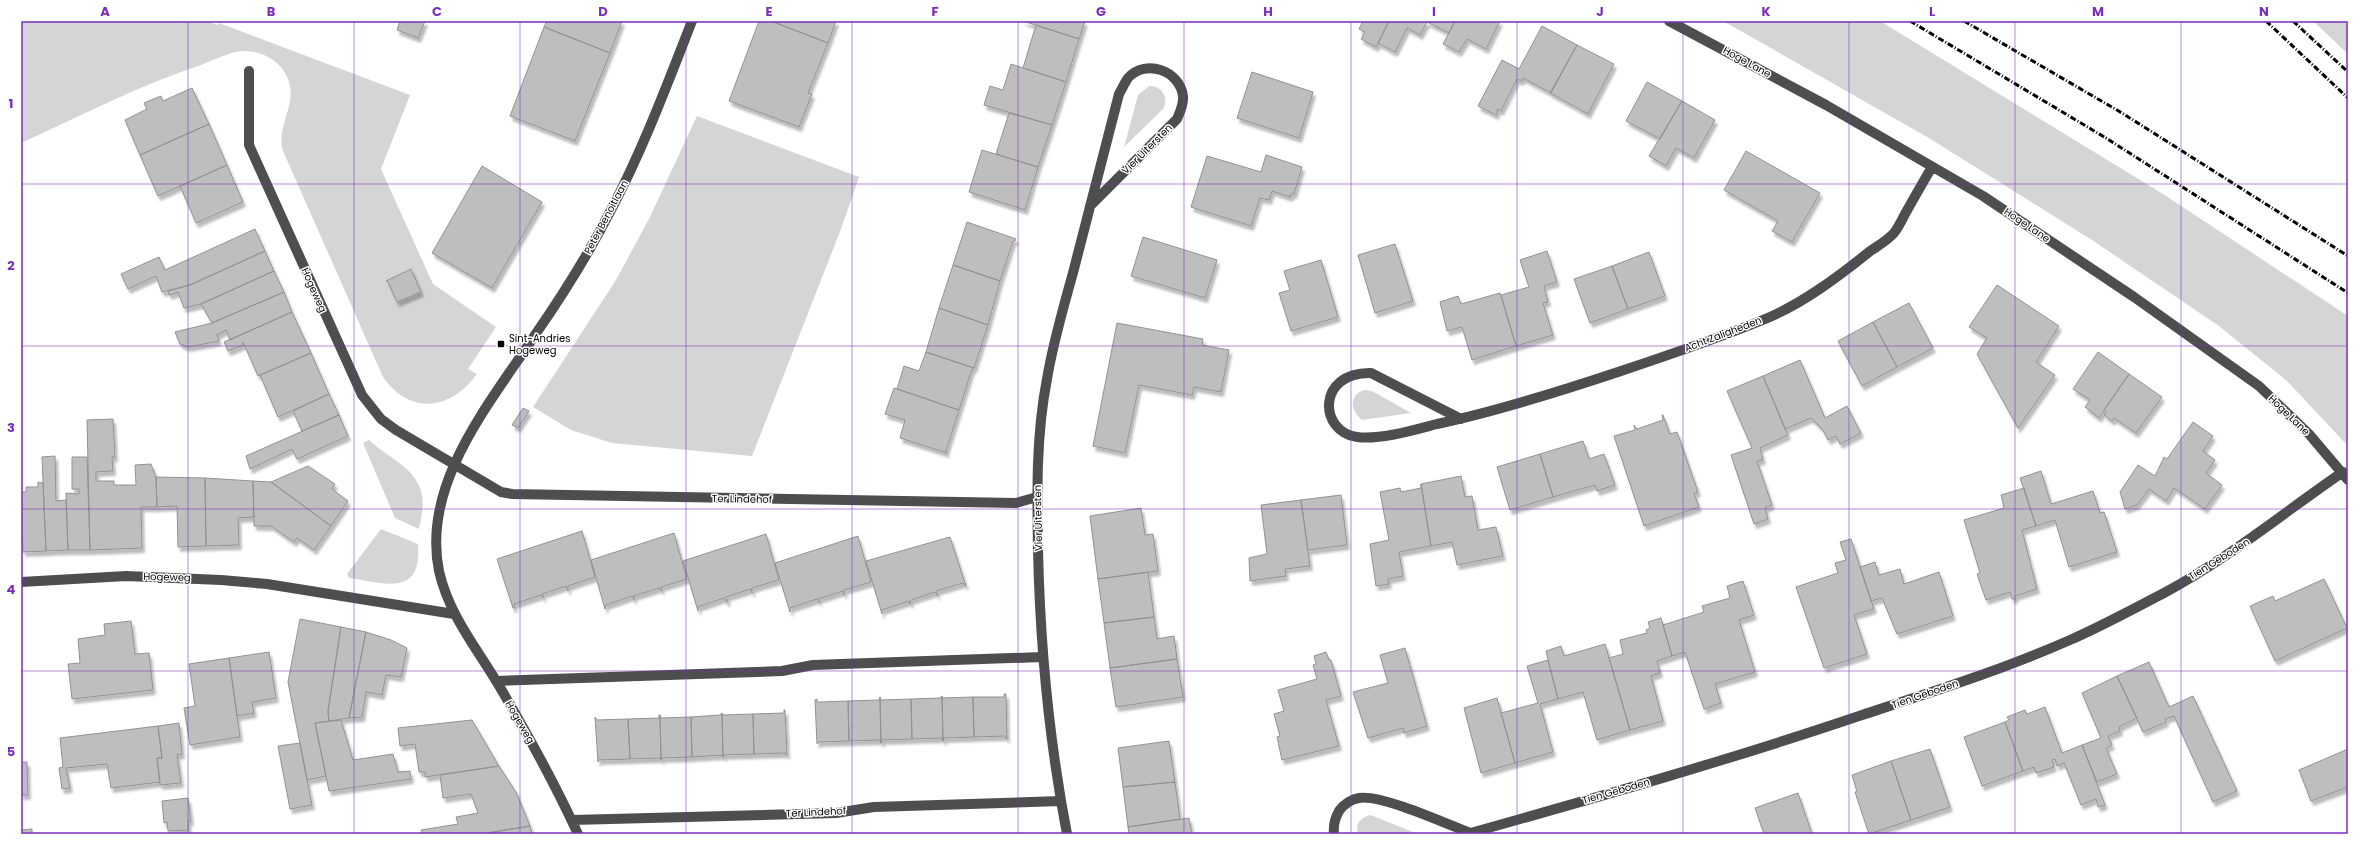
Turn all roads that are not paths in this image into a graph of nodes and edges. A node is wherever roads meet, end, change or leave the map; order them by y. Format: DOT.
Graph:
graph roads {
  1 [pos="692,21"];
  2 [pos="1670,21"];
  3 [pos="249,71"];
  4 [pos="1932,167"];
  5 [pos="1090,206"];
  6 [pos="494,398"];
  7 [pos="1461,419"];
  8 [pos="454,465"];
  9 [pos="2345,476"];
  10 [pos="1037,497"];
  11 [pos="21,582"];
  12 [pos="454,614"];
  13 [pos="1043,657"];
  14 [pos="496,681"];
  15 [pos="1061,801"];
  16 [pos="572,820"];
  17 [pos="578,834"];
  18 [pos="1067,834"];
  19 [pos="1334,834"];
  20 [pos="1468,834"];
  1 -- 6 [label="street, Peter Benoitlaan"];
  2 -- 4 [label="street, Hoge Lane"];
  3 -- 8 [label="street, Hogeweg"];
  4 -- 7 [label="street, Acht Zaligheden"];
  4 -- 9 [label="street, Hoge Lane"];
  5 -- 5 [label="street, Vier Uitersten"];
  5 -- 10 [label="street, Vier Uitersten"];
  6 -- 8 [label="street, Hogeweg"];
  7 -- 7 [label="street, Acht Zaligheden"];
  8 -- 10 [label="street, Ter Lindehof"];
  8 -- 12 [label="street, Hogeweg"];
  9 -- 20 [label="street, Tien Geboden"];
  10 -- 13 [label="street, Vier Uitersten"];
  11 -- 12 [label="street, Hogeweg"];
  12 -- 14 [label="street, Hogeweg"];
  13 -- 14 [label="street"];
  13 -- 15 [label="street, Vier Uitersten"];
  14 -- 16 [label="street, Hogeweg"];
  15 -- 16 [label="street, Ter Lindehof"];
  15 -- 18 [label="street, Vier Uitersten"];
  16 -- 17 [label="street, Hogeweg"];
  19 -- 20 [label="street, Tien Geboden"];
}
